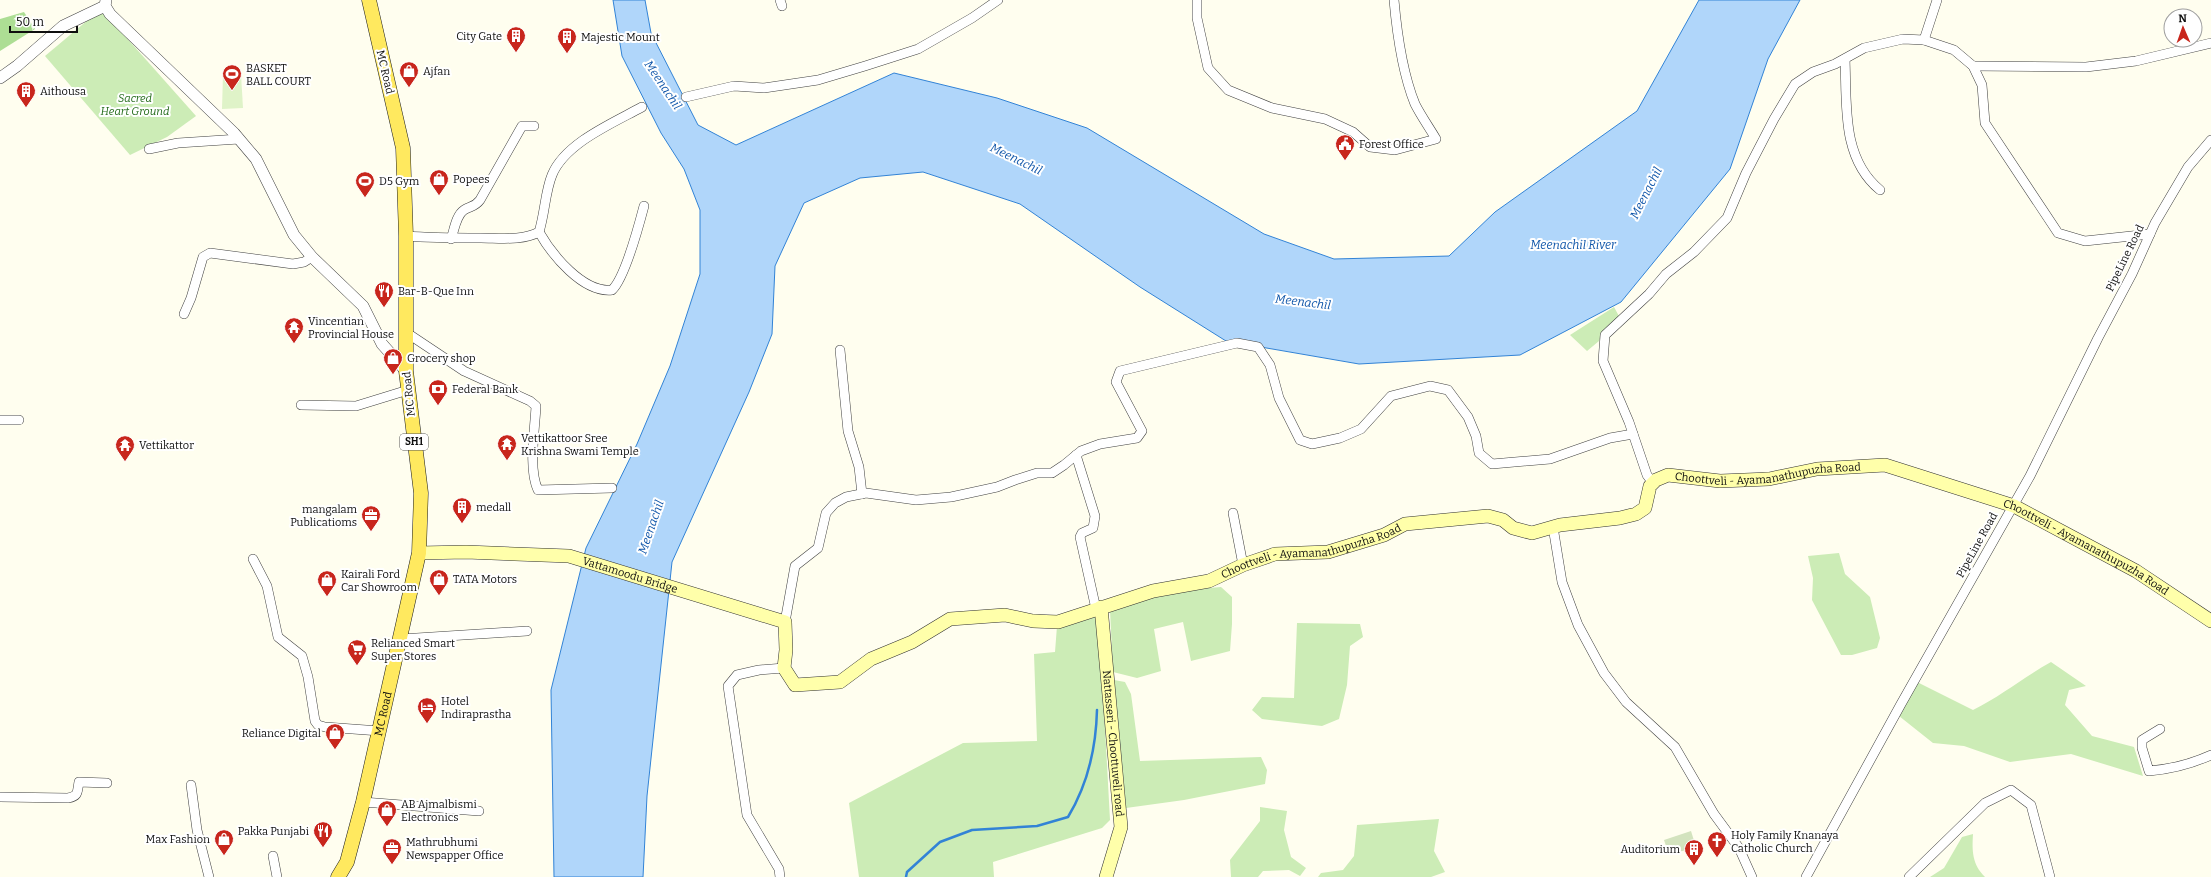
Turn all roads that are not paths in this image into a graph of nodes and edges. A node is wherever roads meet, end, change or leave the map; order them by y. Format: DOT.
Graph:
graph roads {
  1 [pos="369,0"];
  2 [pos="998,0"];
  3 [pos="1197,0"];
  4 [pos="1394,0"];
  5 [pos="1937,0"];
  6 [pos="106,3"];
  7 [pos="1924,40"];
  8 [pos="2211,43"];
  9 [pos="1845,58"];
  10 [pos="1974,66"];
  11 [pos="0,78"];
  12 [pos="686,97"];
  13 [pos="642,107"];
  14 [pos="534,126"];
  15 [pos="239,139"];
  16 [pos="2211,140"];
  17 [pos="149,149"];
  18 [pos="1880,190"];
  19 [pos="644,206"];
  20 [pos="539,232"];
  21 [pos="2150,234"];
  22 [pos="406,236"];
  23 [pos="451,239"];
  24 [pos="312,257"];
  25 [pos="184,314"];
  26 [pos="407,333"];
  27 [pos="840,350"];
  28 [pos="406,371"];
  29 [pos="408,390"];
  30 [pos="301,405"];
  31 [pos="0,420"];
  32 [pos="19,420"];
  33 [pos="1633,434"];
  34 [pos="1076,455"];
  35 [pos="1653,483"];
  36 [pos="612,488"];
  37 [pos="862,494"];
  38 [pos="2014,506"];
  39 [pos="1233,513"];
  40 [pos="1553,527"];
  41 [pos="419,553"];
  42 [pos="253,559"];
  43 [pos="1243,565"];
  44 [pos="1098,608"];
  45 [pos="2211,621"];
  46 [pos="785,622"];
  47 [pos="527,631"];
  48 [pos="401,639"];
  49 [pos="784,668"];
  50 [pos="2160,729"];
  51 [pos="380,731"];
  52 [pos="2211,755"];
  53 [pos="107,783"];
  54 [pos="191,785"];
  55 [pos="0,797"];
  56 [pos="362,802"];
  57 [pos="479,811"];
  58 [pos="273,856"];
  59 [pos="347,862"];
  60 [pos="209,877"];
  61 [pos="277,877"];
  62 [pos="338,877"];
  63 [pos="342,877"];
  64 [pos="780,877"];
  65 [pos="1106,877"];
  66 [pos="1752,877"];
  67 [pos="1806,877"];
  68 [pos="1909,877"];
  69 [pos="2050,877"];
  1 -- 22 [label="main road, MC Road / SH1"];
  2 -- 12 [label="street"];
  3 -- 4 [label="street"];
  5 -- 7 [label="street"];
  6 -- 11 [label="street"];
  6 -- 15 [label="street"];
  7 -- 9 [label="street"];
  7 -- 10 [label="street"];
  8 -- 10 [label="street"];
  9 -- 18 [label="street"];
  9 -- 33 [label="street"];
  10 -- 21 [label="street"];
  13 -- 20 [label="street"];
  14 -- 23 [label="street"];
  15 -- 17 [label="street"];
  15 -- 24 [label="street"];
  16 -- 21 [label="street, PipeLine Road"];
  19 -- 20 [label="street"];
  20 -- 23 [label="street"];
  21 -- 38 [label="street, PipeLine Road"];
  22 -- 23 [label="street"];
  22 -- 26 [label="main road, MC Road / SH1"];
  24 -- 25 [label="street"];
  24 -- 28 [label="street"];
  26 -- 28 [label="main road, MC Road / SH1"];
  26 -- 36 [label="street"];
  27 -- 37 [label="street"];
  28 -- 29 [label="main road, MC Road / SH1"];
  29 -- 30 [label="street"];
  29 -- 41 [label="main road, MC Road / SH1"];
  31 -- 32 [label="street"];
  33 -- 34 [label="street"];
  33 -- 35 [label="street"];
  34 -- 37 [label="street"];
  34 -- 44 [label="street"];
  35 -- 38 [label="main road, Choottveli - Ayamanathupuzha Road"];
  35 -- 40 [label="main road, Choottveli - Ayamanathupuzha Road"];
  37 -- 46 [label="street"];
  38 -- 45 [label="main road, Choottveli - Ayamanathupuzha Road"];
  38 -- 67 [label="street, PipeLine Road"];
  39 -- 43 [label="street"];
  40 -- 43 [label="main road, Choottveli - Ayamanathupuzha Road"];
  40 -- 66 [label="street"];
  41 -- 46 [label="main road, Vattamoodu Bridge"];
  41 -- 48 [label="main road, MC Road / SH1"];
  42 -- 51 [label="street"];
  43 -- 44 [label="main road, Choottveli - Ayamanathupuzha Road"];
  44 -- 49 [label="main road, Choottveli - Ayamanathupuzha Road"];
  44 -- 65 [label="main road, Nattasseri - Choottuveli road"];
  46 -- 49 [label="main road"];
  47 -- 48 [label="street"];
  48 -- 51 [label="main road, MC Road / SH1"];
  49 -- 64 [label="street"];
  50 -- 52 [label="street"];
  51 -- 56 [label="main road, MC Road / SH1"];
  53 -- 55 [label="street"];
  54 -- 60 [label="street"];
  56 -- 57 [label="street"];
  56 -- 59 [label="main road, MC Road / SH1"];
  58 -- 61 [label="street"];
  59 -- 62 [label="main road, MC Road / SH1"];
  59 -- 63 [label="street"];
  68 -- 69 [label="street"];
}
